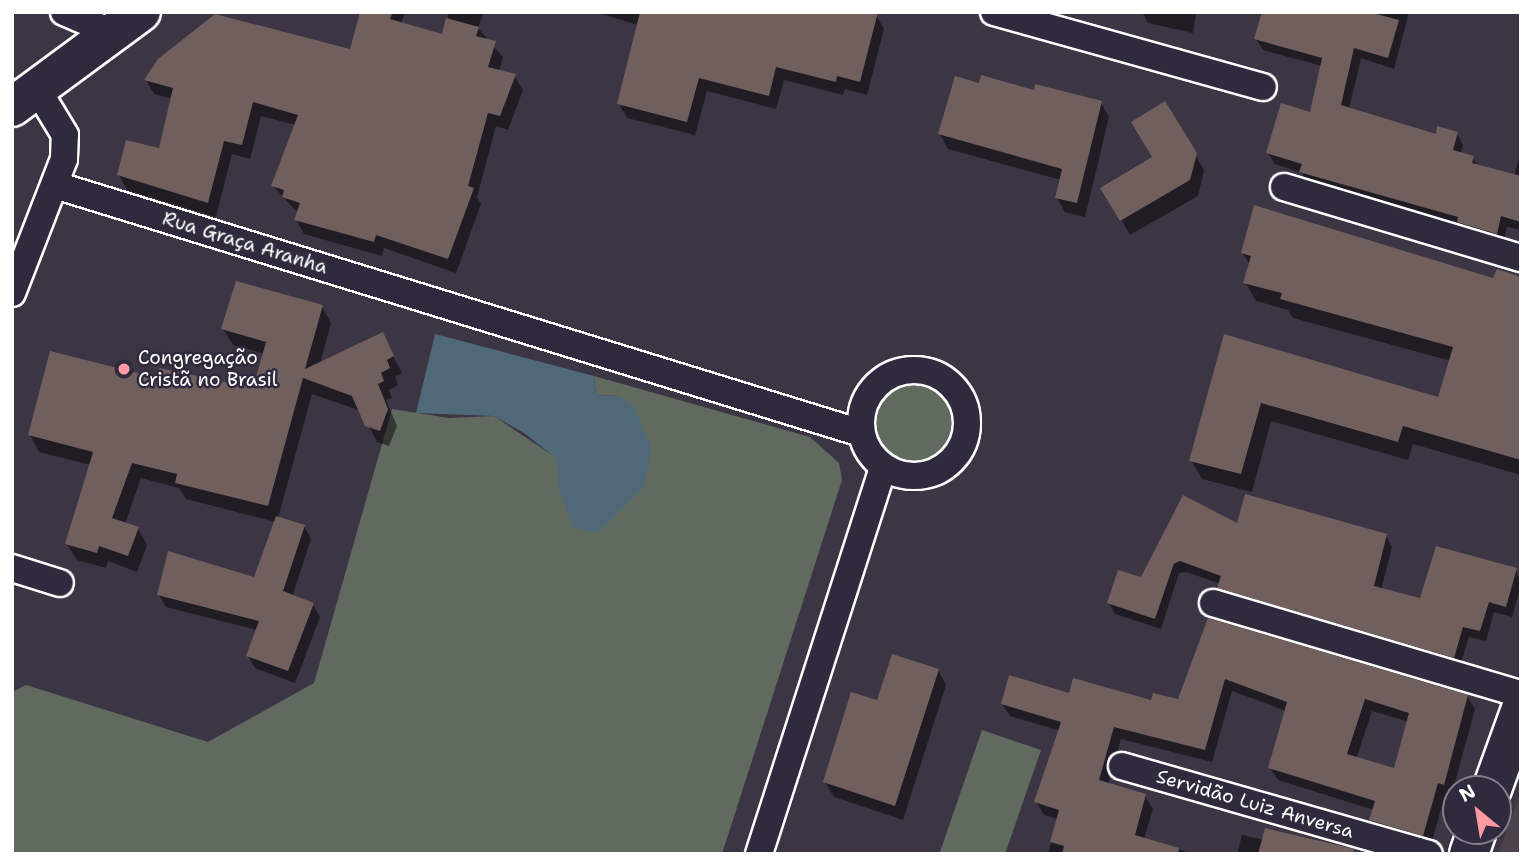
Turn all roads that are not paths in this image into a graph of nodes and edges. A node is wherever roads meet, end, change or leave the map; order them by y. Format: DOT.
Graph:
graph roads {
  1 [pos="64,12"];
  2 [pos="994,12"];
  3 [pos="127,23"];
  4 [pos="1263,87"];
  5 [pos="25,98"];
  6 [pos="55,185"];
  7 [pos="1283,187"];
  8 [pos="1521,258"];
  9 [pos="12,293"];
  10 [pos="861,433"];
  11 [pos="883,468"];
  12 [pos="12,568"];
  13 [pos="60,583"];
  14 [pos="1213,603"];
  15 [pos="1521,694"];
  16 [pos="1521,709"];
  17 [pos="1122,766"];
  18 [pos="1497,775"];
  19 [pos="760,854"];
  20 [pos="1429,854"];
  1 -- 3 [label="street"];
  2 -- 4 [label="street"];
  3 -- 5 [label="main road"];
  5 -- 6 [label="street"];
  6 -- 9 [label="street"];
  6 -- 10 [label="street, Rua Graça Aranha"];
  7 -- 8 [label="street"];
  10 -- 11 [label="street"];
  10 -- 11 [label="street"];
  11 -- 19 [label="street"];
  12 -- 13 [label="street"];
  14 -- 15 [label="street"];
  16 -- 18 [label="main road"];
  17 -- 20 [label="street, Servidão Luiz Anversa"];
}
